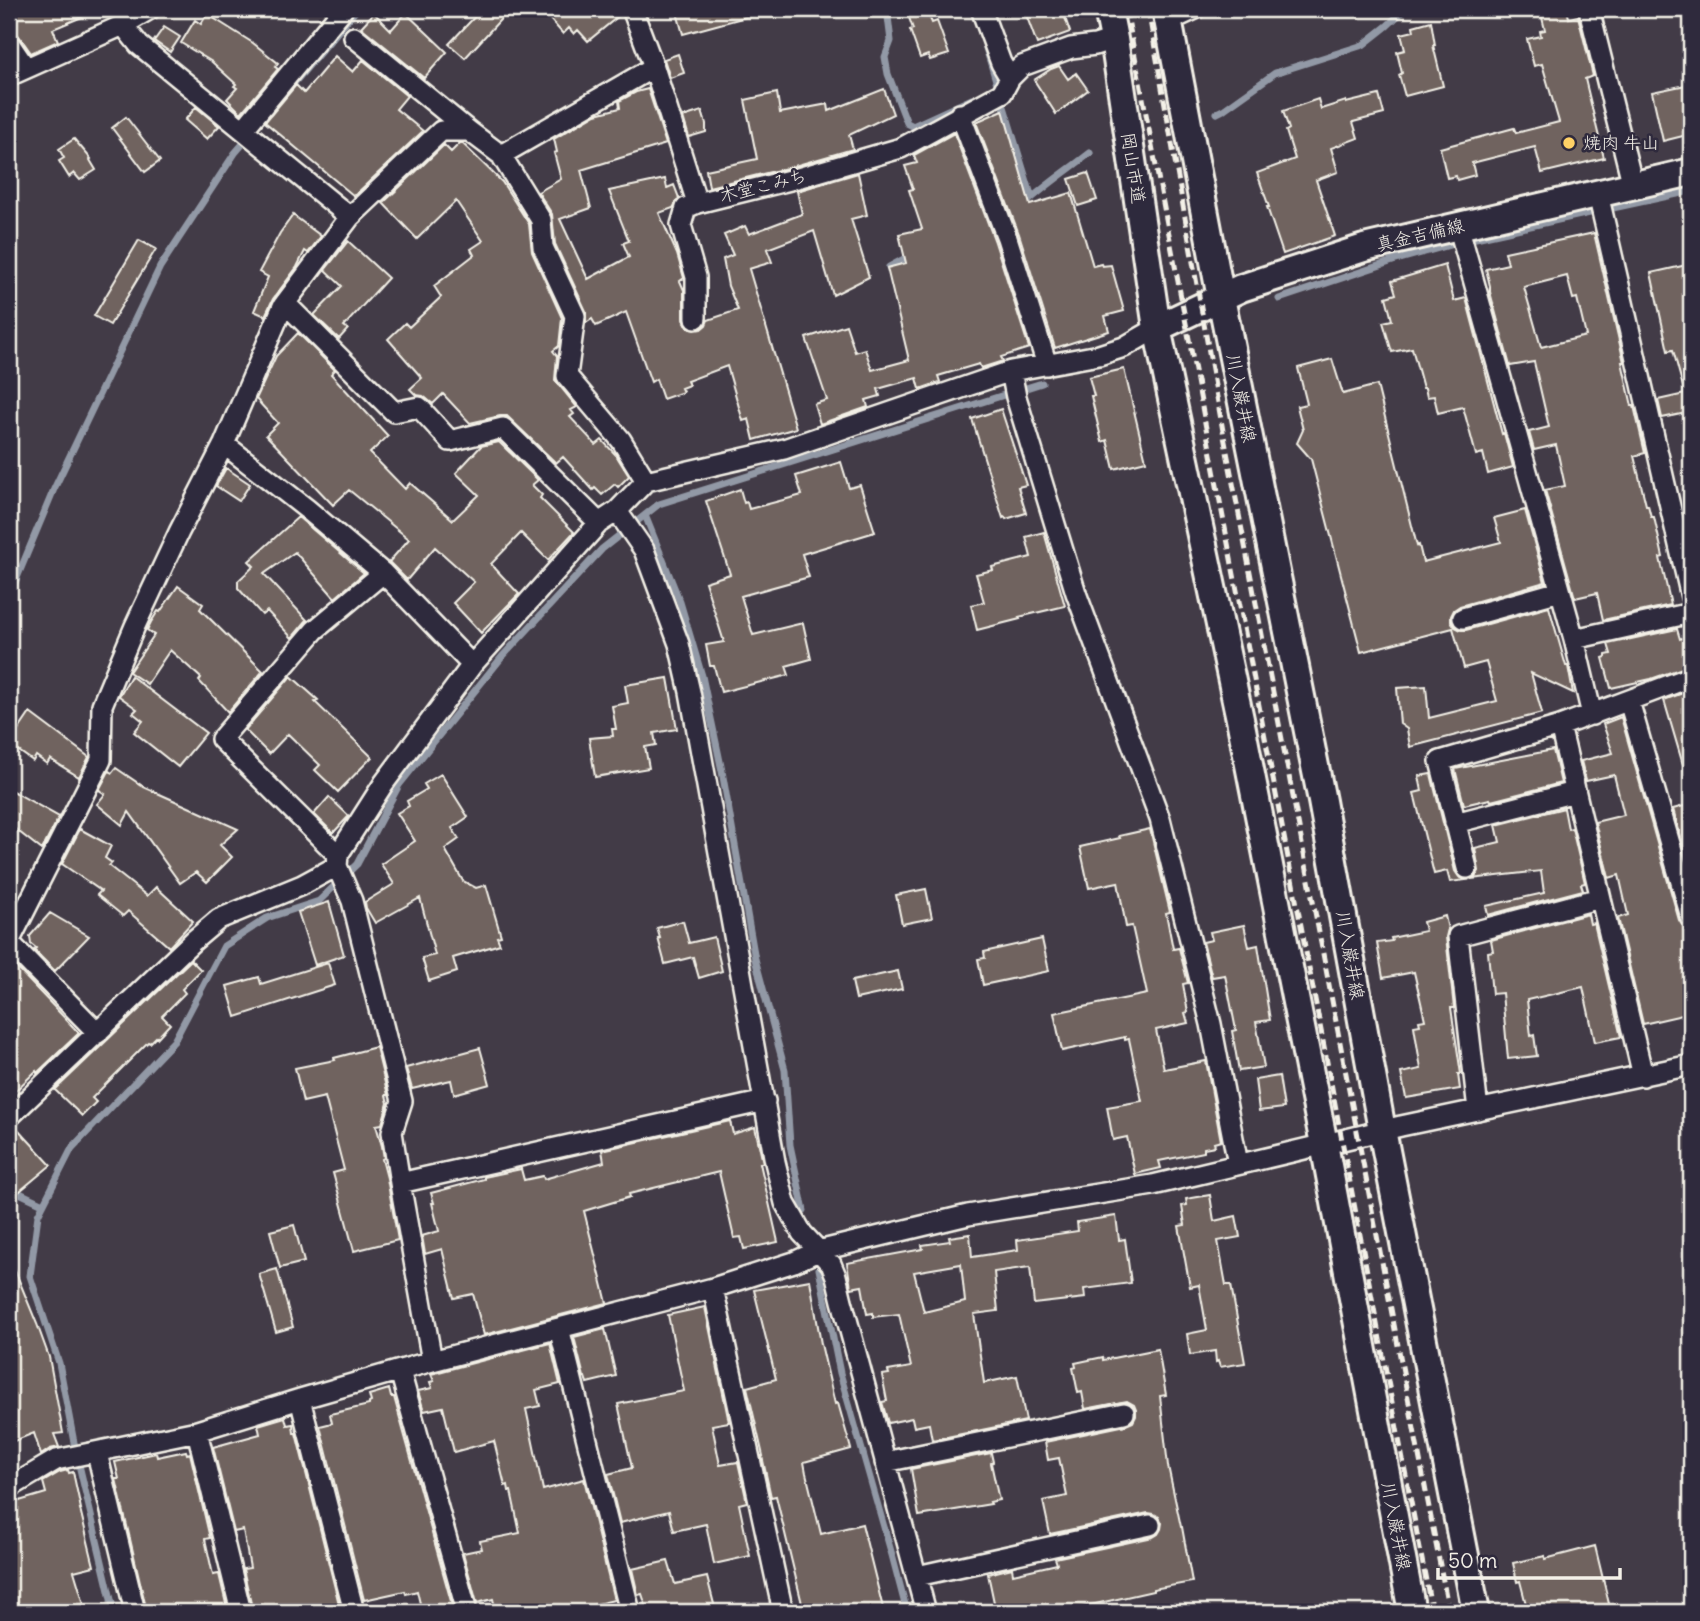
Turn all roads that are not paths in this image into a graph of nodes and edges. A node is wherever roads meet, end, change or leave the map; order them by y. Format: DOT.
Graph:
graph roads {
  1 [pos="150,9"];
  2 [pos="343,9"];
  3 [pos="632,9"];
  4 [pos="981,9"];
  5 [pos="1108,9"];
  6 [pos="1195,9"];
  7 [pos="1589,9"];
  8 [pos="1168,15"];
  9 [pos="123,25"];
  10 [pos="354,37"];
  11 [pos="1114,39"];
  12 [pos="9,43"];
  13 [pos="654,67"];
  14 [pos="17,72"];
  15 [pos="1003,89"];
  16 [pos="960,114"];
  17 [pos="469,131"];
  18 [pos="247,133"];
  19 [pos="501,155"];
  20 [pos="1691,172"];
  21 [pos="1633,186"];
  22 [pos="697,203"];
  23 [pos="1601,206"];
  24 [pos="350,218"];
  25 [pos="1462,238"];
  26 [pos="1221,298"];
  27 [pos="285,303"];
  28 [pos="696,318"];
  29 [pos="1157,328"];
  30 [pos="1047,365"];
  31 [pos="1013,383"];
  32 [pos="224,444"];
  33 [pos="646,481"];
  34 [pos="617,511"];
  35 [pos="599,523"];
  36 [pos="383,573"];
  37 [pos="1560,591"];
  38 [pos="1691,597"];
  39 [pos="1691,613"];
  40 [pos="1463,618"];
  41 [pos="1574,639"];
  42 [pos="472,665"];
  43 [pos="1691,677"];
  44 [pos="1629,701"];
  45 [pos="1592,715"];
  46 [pos="1560,726"];
  47 [pos="1575,792"];
  48 [pos="1455,822"];
  49 [pos="337,860"];
  50 [pos="1467,868"];
  51 [pos="1600,898"];
  52 [pos="1691,917"];
  53 [pos="12,927"];
  54 [pos="98,1033"];
  55 [pos="1691,1066"];
  56 [pos="1643,1076"];
  57 [pos="765,1101"];
  58 [pos="1478,1110"];
  59 [pos="9,1118"];
  60 [pos="1382,1130"];
  61 [pos="1324,1144"];
  62 [pos="1238,1164"];
  63 [pos="400,1183"];
  64 [pos="818,1251"];
  65 [pos="713,1288"];
  66 [pos="559,1328"];
  67 [pos="432,1361"];
  68 [pos="400,1371"];
  69 [pos="300,1399"];
  70 [pos="1125,1413"];
  71 [pos="197,1431"];
  72 [pos="97,1453"];
  73 [pos="885,1462"];
  74 [pos="9,1488"];
  75 [pos="1150,1525"];
  76 [pos="916,1576"];
  77 [pos="135,1612"];
  78 [pos="241,1612"];
  79 [pos="354,1612"];
  80 [pos="467,1612"];
  81 [pos="630,1612"];
  82 [pos="783,1612"];
  83 [pos="926,1612"];
  84 [pos="1412,1612"];
  85 [pos="1476,1612"];
  1 -- 9 [label="street"];
  2 -- 18 [label="street"];
  3 -- 13 [label="street, 木堂こみち"];
  4 -- 15 [label="street"];
  5 -- 11 [label="main road, 岡山市道"];
  6 -- 8 [label="street"];
  7 -- 21 [label="street"];
  8 -- 26 [label="main road"];
  9 -- 14 [label="street"];
  9 -- 18 [label="street"];
  10 -- 17 [label="street"];
  11 -- 15 [label="street, 木堂こみち"];
  11 -- 29 [label="main road, 岡山市道"];
  12 -- 14 [label="street"];
  13 -- 19 [label="street"];
  13 -- 22 [label="street, 木堂こみち"];
  15 -- 16 [label="street, 木堂こみち"];
  16 -- 22 [label="street, 木堂こみち"];
  16 -- 30 [label="street"];
  17 -- 19 [label="street"];
  17 -- 24 [label="street"];
  18 -- 24 [label="street"];
  19 -- 33 [label="street"];
  20 -- 21 [label="main road, 真金吉備線"];
  21 -- 23 [label="main road, 真金吉備線"];
  22 -- 28 [label="street"];
  23 -- 25 [label="main road, 真金吉備線"];
  23 -- 38 [label="street"];
  24 -- 27 [label="street"];
  25 -- 26 [label="main road, 真金吉備線"];
  25 -- 37 [label="street"];
  26 -- 29 [label="main road, 真金吉備線"];
  26 -- 60 [label="main road, 川入巌井線"];
  27 -- 32 [label="street"];
  27 -- 35 [label="street"];
  29 -- 30 [label="street"];
  29 -- 61 [label="main road, 川入巌井線"];
  30 -- 31 [label="street"];
  31 -- 33 [label="street"];
  31 -- 62 [label="street"];
  32 -- 36 [label="street"];
  32 -- 53 [label="street"];
  33 -- 34 [label="street"];
  34 -- 35 [label="street"];
  34 -- 57 [label="street"];
  35 -- 42 [label="street"];
  36 -- 42 [label="street"];
  36 -- 49 [label="street"];
  37 -- 40 [label="street"];
  37 -- 41 [label="street"];
  39 -- 41 [label="street"];
  41 -- 45 [label="street"];
  42 -- 49 [label="street"];
  43 -- 44 [label="street"];
  44 -- 45 [label="street"];
  44 -- 52 [label="street"];
  45 -- 46 [label="street"];
  46 -- 47 [label="street"];
  46 -- 48 [label="street"];
  47 -- 48 [label="street"];
  47 -- 51 [label="street"];
  48 -- 50 [label="street"];
  49 -- 54 [label="street"];
  49 -- 63 [label="street"];
  51 -- 56 [label="street"];
  51 -- 58 [label="street"];
  53 -- 54 [label="street"];
  54 -- 59 [label="street"];
  55 -- 56 [label="street"];
  56 -- 58 [label="street"];
  57 -- 63 [label="street"];
  57 -- 64 [label="street"];
  58 -- 60 [label="street"];
  60 -- 61 [label="street"];
  60 -- 85 [label="main road, 川入巌井線"];
  61 -- 62 [label="street"];
  61 -- 84 [label="main road, 川入巌井線"];
  62 -- 64 [label="street"];
  63 -- 67 [label="street"];
  64 -- 65 [label="street"];
  64 -- 73 [label="street"];
  65 -- 66 [label="street"];
  65 -- 82 [label="street"];
  66 -- 67 [label="street"];
  66 -- 81 [label="street"];
  67 -- 68 [label="street"];
  68 -- 69 [label="street"];
  68 -- 80 [label="street"];
  69 -- 71 [label="street"];
  69 -- 79 [label="street"];
  70 -- 73 [label="street"];
  71 -- 72 [label="street"];
  71 -- 78 [label="street"];
  72 -- 74 [label="street"];
  72 -- 77 [label="street"];
  73 -- 76 [label="street"];
  75 -- 76 [label="street"];
  76 -- 83 [label="street"];
}
